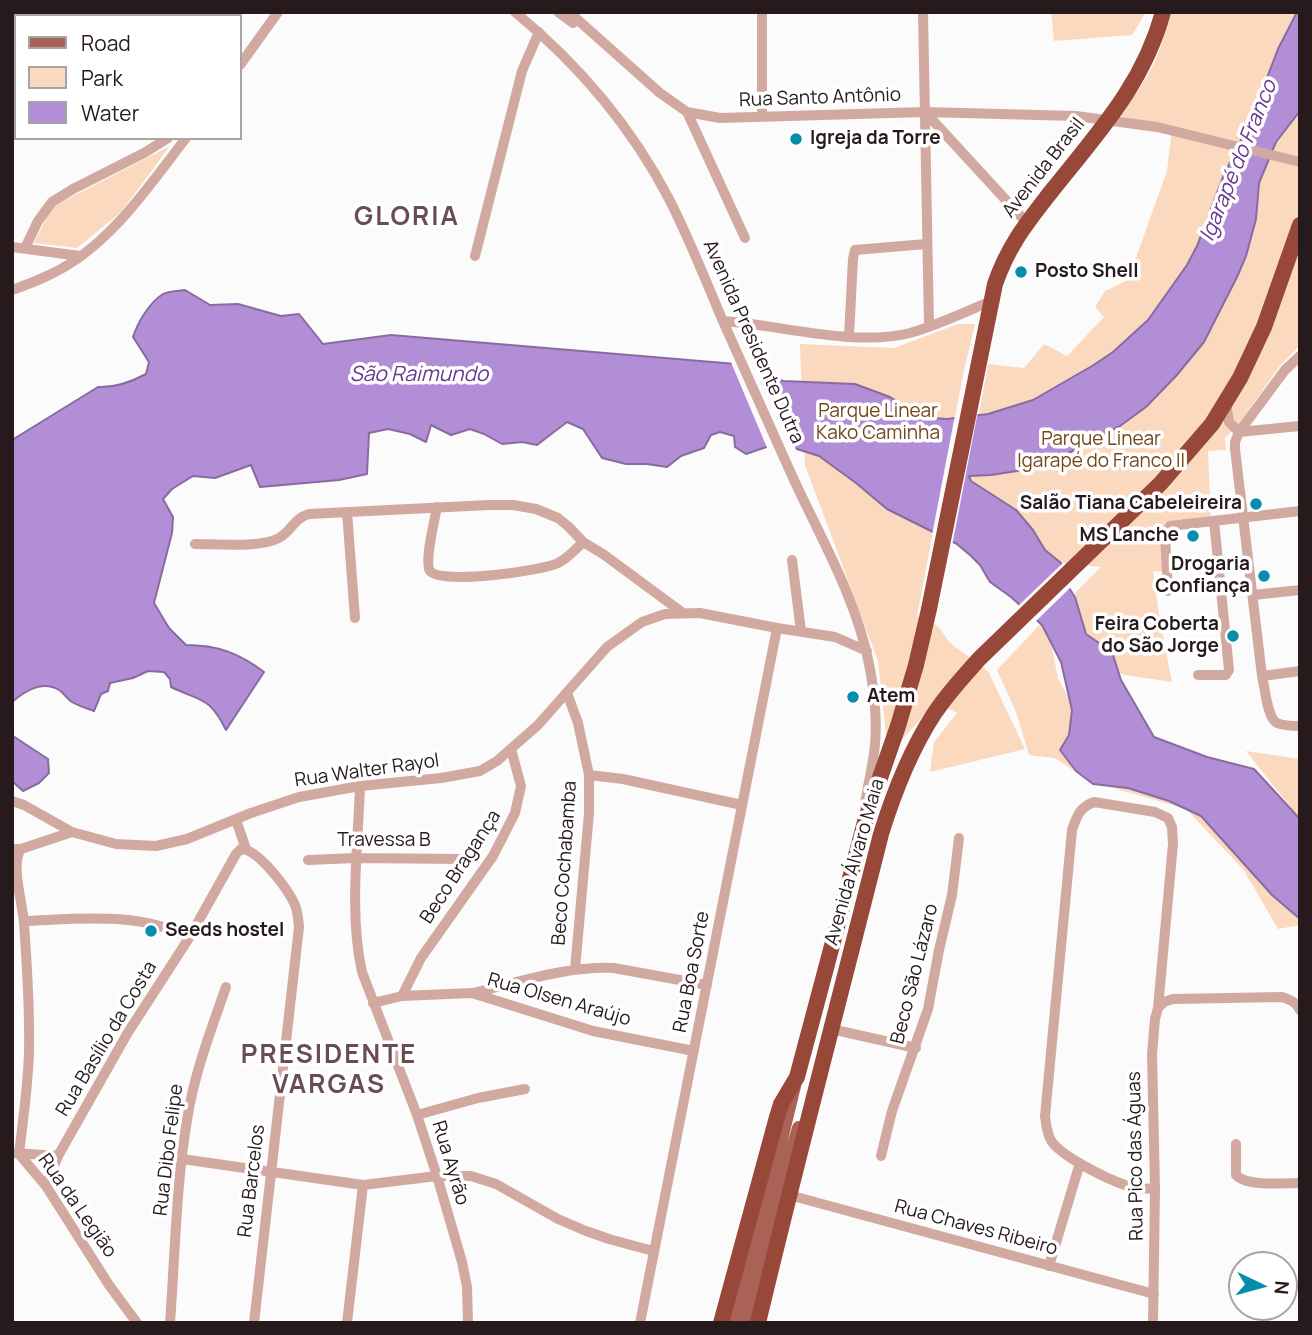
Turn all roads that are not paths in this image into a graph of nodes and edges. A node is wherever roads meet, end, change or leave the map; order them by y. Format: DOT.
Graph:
graph roads {
  1 [pos="278,12"];
  2 [pos="515,12"];
  3 [pos="558,12"];
  4 [pos="569,12"];
  5 [pos="762,12"];
  6 [pos="923,12"];
  7 [pos="1163,12"];
  8 [pos="539,32"];
  9 [pos="607,47"];
  10 [pos="242,62"];
  11 [pos="687,112"];
  12 [pos="925,112"];
  13 [pos="762,117"];
  14 [pos="1109,120"];
  15 [pos="165,140"];
  16 [pos="184,140"];
  17 [pos="1300,162"];
  18 [pos="1027,223"];
  19 [pos="1300,225"];
  20 [pos="745,238"];
  21 [pos="926,244"];
  22 [pos="12,247"];
  23 [pos="25,248"];
  24 [pos="80,256"];
  25 [pos="475,256"];
  26 [pos="12,290"];
  27 [pos="990,301"];
  28 [pos="723,321"];
  29 [pos="929,326"];
  30 [pos="849,336"];
  31 [pos="1300,356"];
  32 [pos="979,359"];
  33 [pos="1228,397"];
  34 [pos="1229,422"];
  35 [pos="1212,424"];
  36 [pos="1300,426"];
  37 [pos="1240,432"];
  38 [pos="437,507"];
  39 [pos="1300,511"];
  40 [pos="347,512"];
  41 [pos="1244,518"];
  42 [pos="1214,521"];
  43 [pos="583,542"];
  44 [pos="195,544"];
  45 [pos="792,559"];
  46 [pos="1300,590"];
  47 [pos="1168,591"];
  48 [pos="1253,595"];
  49 [pos="683,613"];
  50 [pos="355,618"];
  51 [pos="777,628"];
  52 [pos="860,629"];
  53 [pos="801,631"];
  54 [pos="835,637"];
  55 [pos="867,652"];
  56 [pos="1300,671"];
  57 [pos="1198,674"];
  58 [pos="1262,676"];
  59 [pos="566,693"];
  60 [pos="1300,726"];
  61 [pos="876,729"];
  62 [pos="511,749"];
  63 [pos="589,775"];
  64 [pos="360,786"];
  65 [pos="12,801"];
  66 [pos="742,805"];
  67 [pos="866,817"];
  68 [pos="236,820"];
  69 [pos="72,832"];
  70 [pos="959,838"];
  71 [pos="17,849"];
  72 [pos="248,850"];
  73 [pos="356,858"];
  74 [pos="461,859"];
  75 [pos="308,860"];
  76 [pos="24,920"];
  77 [pos="189,938"];
  78 [pos="575,969"];
  79 [pos="707,985"];
  80 [pos="226,987"];
  81 [pos="472,993"];
  82 [pos="402,996"];
  83 [pos="373,1003"];
  84 [pos="1158,1008"];
  85 [pos="1300,1010"];
  86 [pos="831,1029"];
  87 [pos="916,1048"];
  88 [pos="694,1051"];
  89 [pos="797,1077"];
  90 [pos="525,1089"];
  91 [pos="417,1115"];
  92 [pos="1236,1144"];
  93 [pos="15,1153"];
  94 [pos="58,1156"];
  95 [pos="881,1156"];
  96 [pos="181,1159"];
  97 [pos="1080,1163"];
  98 [pos="271,1171"];
  99 [pos="437,1176"];
  100 [pos="1300,1183"];
  101 [pos="363,1185"];
  102 [pos="46,1186"];
  103 [pos="781,1186"];
  104 [pos="1156,1189"];
  105 [pos="653,1251"];
  106 [pos="1049,1266"];
  107 [pos="1154,1294"];
  108 [pos="137,1323"];
  109 [pos="170,1323"];
  110 [pos="254,1323"];
  111 [pos="347,1323"];
  112 [pos="468,1323"];
  113 [pos="640,1323"];
  114 [pos="721,1323"];
  115 [pos="736,1323"];
  116 [pos="747,1323"];
  117 [pos="758,1323"];
  118 [pos="1153,1323"];
  1 -- 10 [label="street"];
  2 -- 8 [label="street, Avenida Presidente Dutra"];
  3 -- 9 [label="street"];
  4 -- 9 [label="street, Rua Santo Antônio"];
  5 -- 13 [label="street"];
  6 -- 12 [label="street"];
  7 -- 14 [label="highway, Avenida Brasil"];
  8 -- 25 [label="street"];
  8 -- 28 [label="street, Avenida Presidente Dutra"];
  9 -- 11 [label="street, Rua Santo Antônio"];
  11 -- 13 [label="street, Rua Santo Antônio"];
  11 -- 20 [label="street"];
  12 -- 13 [label="street, Rua Santo Antônio"];
  12 -- 14 [label="street, Rua Santo Antônio"];
  12 -- 18 [label="street"];
  12 -- 21 [label="street"];
  14 -- 17 [label="street, Rua Santo Antônio"];
  14 -- 18 [label="highway, Avenida Brasil"];
  15 -- 23 [label="street"];
  16 -- 24 [label="street"];
  18 -- 27 [label="highway, Avenida Brasil"];
  19 -- 33 [label="highway"];
  21 -- 29 [label="street"];
  21 -- 30 [label="street"];
  22 -- 23 [label="street"];
  23 -- 24 [label="street"];
  24 -- 26 [label="street"];
  27 -- 29 [label="street"];
  27 -- 32 [label="highway, Avenida Brasil"];
  28 -- 30 [label="street"];
  28 -- 52 [label="street, Avenida Presidente Dutra"];
  29 -- 30 [label="street"];
  31 -- 37 [label="street"];
  32 -- 67 [label="highway, Avenida Álvaro Maia"];
  33 -- 34 [label="street"];
  33 -- 35 [label="highway"];
  34 -- 35 [label="street"];
  34 -- 37 [label="street"];
  35 -- 86 [label="highway, Avenida Álvaro Maia"];
  36 -- 37 [label="street"];
  37 -- 41 [label="street"];
  38 -- 40 [label="street"];
  38 -- 43 [label="street"];
  38 -- 43 [label="street"];
  39 -- 41 [label="street"];
  40 -- 44 [label="street"];
  40 -- 50 [label="street"];
  41 -- 42 [label="street"];
  41 -- 48 [label="street"];
  42 -- 47 [label="street"];
  42 -- 57 [label="street"];
  43 -- 49 [label="street"];
  45 -- 53 [label="street"];
  46 -- 48 [label="street"];
  48 -- 58 [label="street"];
  49 -- 51 [label="street, Rua Walter Rayol"];
  49 -- 59 [label="street, Rua Walter Rayol"];
  51 -- 53 [label="street, Rua Walter Rayol"];
  51 -- 66 [label="street, Rua Boa Sorte"];
  52 -- 54 [label="street"];
  52 -- 55 [label="street, Avenida Presidente Dutra"];
  53 -- 54 [label="street, Rua Walter Rayol"];
  54 -- 55 [label="street, Rua Walter Rayol"];
  55 -- 61 [label="street, Avenida Presidente Dutra"];
  56 -- 58 [label="street"];
  58 -- 60 [label="street"];
  59 -- 62 [label="street, Rua Walter Rayol"];
  59 -- 63 [label="street, Beco Cochabamba"];
  61 -- 67 [label="street, Avenida Álvaro Maia"];
  62 -- 64 [label="street, Rua Walter Rayol"];
  62 -- 82 [label="street, Beco Bragança"];
  63 -- 66 [label="street"];
  63 -- 78 [label="street, Beco Cochabamba"];
  64 -- 68 [label="street, Rua Walter Rayol"];
  64 -- 73 [label="street, Rua Ayrão"];
  65 -- 69 [label="street, Rua Walter Rayol"];
  66 -- 79 [label="street, Rua Boa Sorte"];
  67 -- 89 [label="highway, Avenida Álvaro Maia"];
  68 -- 69 [label="street, Rua Walter Rayol"];
  68 -- 72 [label="street"];
  69 -- 71 [label="street"];
  70 -- 87 [label="street, Beco São Lázaro"];
  71 -- 76 [label="street, Rua da Legião"];
  72 -- 77 [label="street, Rua Basílio da Costa"];
  72 -- 98 [label="street, Rua Barcelos"];
  73 -- 74 [label="street, Travessa B"];
  73 -- 75 [label="street, Travessa B"];
  73 -- 83 [label="street, Rua Ayrão"];
  76 -- 77 [label="street"];
  76 -- 93 [label="street, Rua da Legião"];
  77 -- 94 [label="street, Rua Basílio da Costa"];
  78 -- 79 [label="street"];
  78 -- 81 [label="street"];
  79 -- 88 [label="street, Rua Boa Sorte"];
  80 -- 96 [label="street, Rua Dibo Felipe"];
  81 -- 82 [label="street, Rua Olsen Araújo"];
  81 -- 88 [label="street, Rua Olsen Araújo"];
  82 -- 83 [label="street, Rua Olsen Araújo"];
  83 -- 91 [label="street, Rua Ayrão"];
  84 -- 85 [label="street"];
  84 -- 97 [label="street, Rua Pico das Águas"];
  84 -- 104 [label="street, Rua Pico das Águas"];
  86 -- 87 [label="street"];
  86 -- 103 [label="highway, Avenida Álvaro Maia"];
  87 -- 95 [label="street, Beco São Lázaro"];
  88 -- 105 [label="street, Rua Boa Sorte"];
  89 -- 103 [label="main road, Avenida Álvaro Maia"];
  89 -- 114 [label="highway"];
  90 -- 91 [label="street"];
  91 -- 99 [label="street, Rua Ayrão"];
  92 -- 100 [label="street"];
  93 -- 94 [label="street"];
  93 -- 102 [label="street, Rua da Legião"];
  94 -- 102 [label="street, Rua Basílio da Costa"];
  96 -- 98 [label="street"];
  96 -- 109 [label="street, Rua Dibo Felipe"];
  97 -- 104 [label="street"];
  97 -- 106 [label="street"];
  98 -- 101 [label="street"];
  98 -- 110 [label="street, Rua Barcelos"];
  99 -- 101 [label="street"];
  99 -- 105 [label="street"];
  99 -- 112 [label="street, Rua Ayrão"];
  101 -- 111 [label="street"];
  102 -- 108 [label="street, Rua da Legião"];
  103 -- 106 [label="street, Rua Chaves Ribeiro"];
  103 -- 115 [label="main road"];
  103 -- 116 [label="main road, Avenida Álvaro Maia"];
  103 -- 117 [label="highway, Avenida Álvaro Maia"];
  104 -- 107 [label="street, Rua Pico das Águas"];
  105 -- 113 [label="street, Rua Boa Sorte"];
  106 -- 107 [label="street, Rua Chaves Ribeiro"];
  107 -- 118 [label="street, Rua Pico das Águas"];
}
